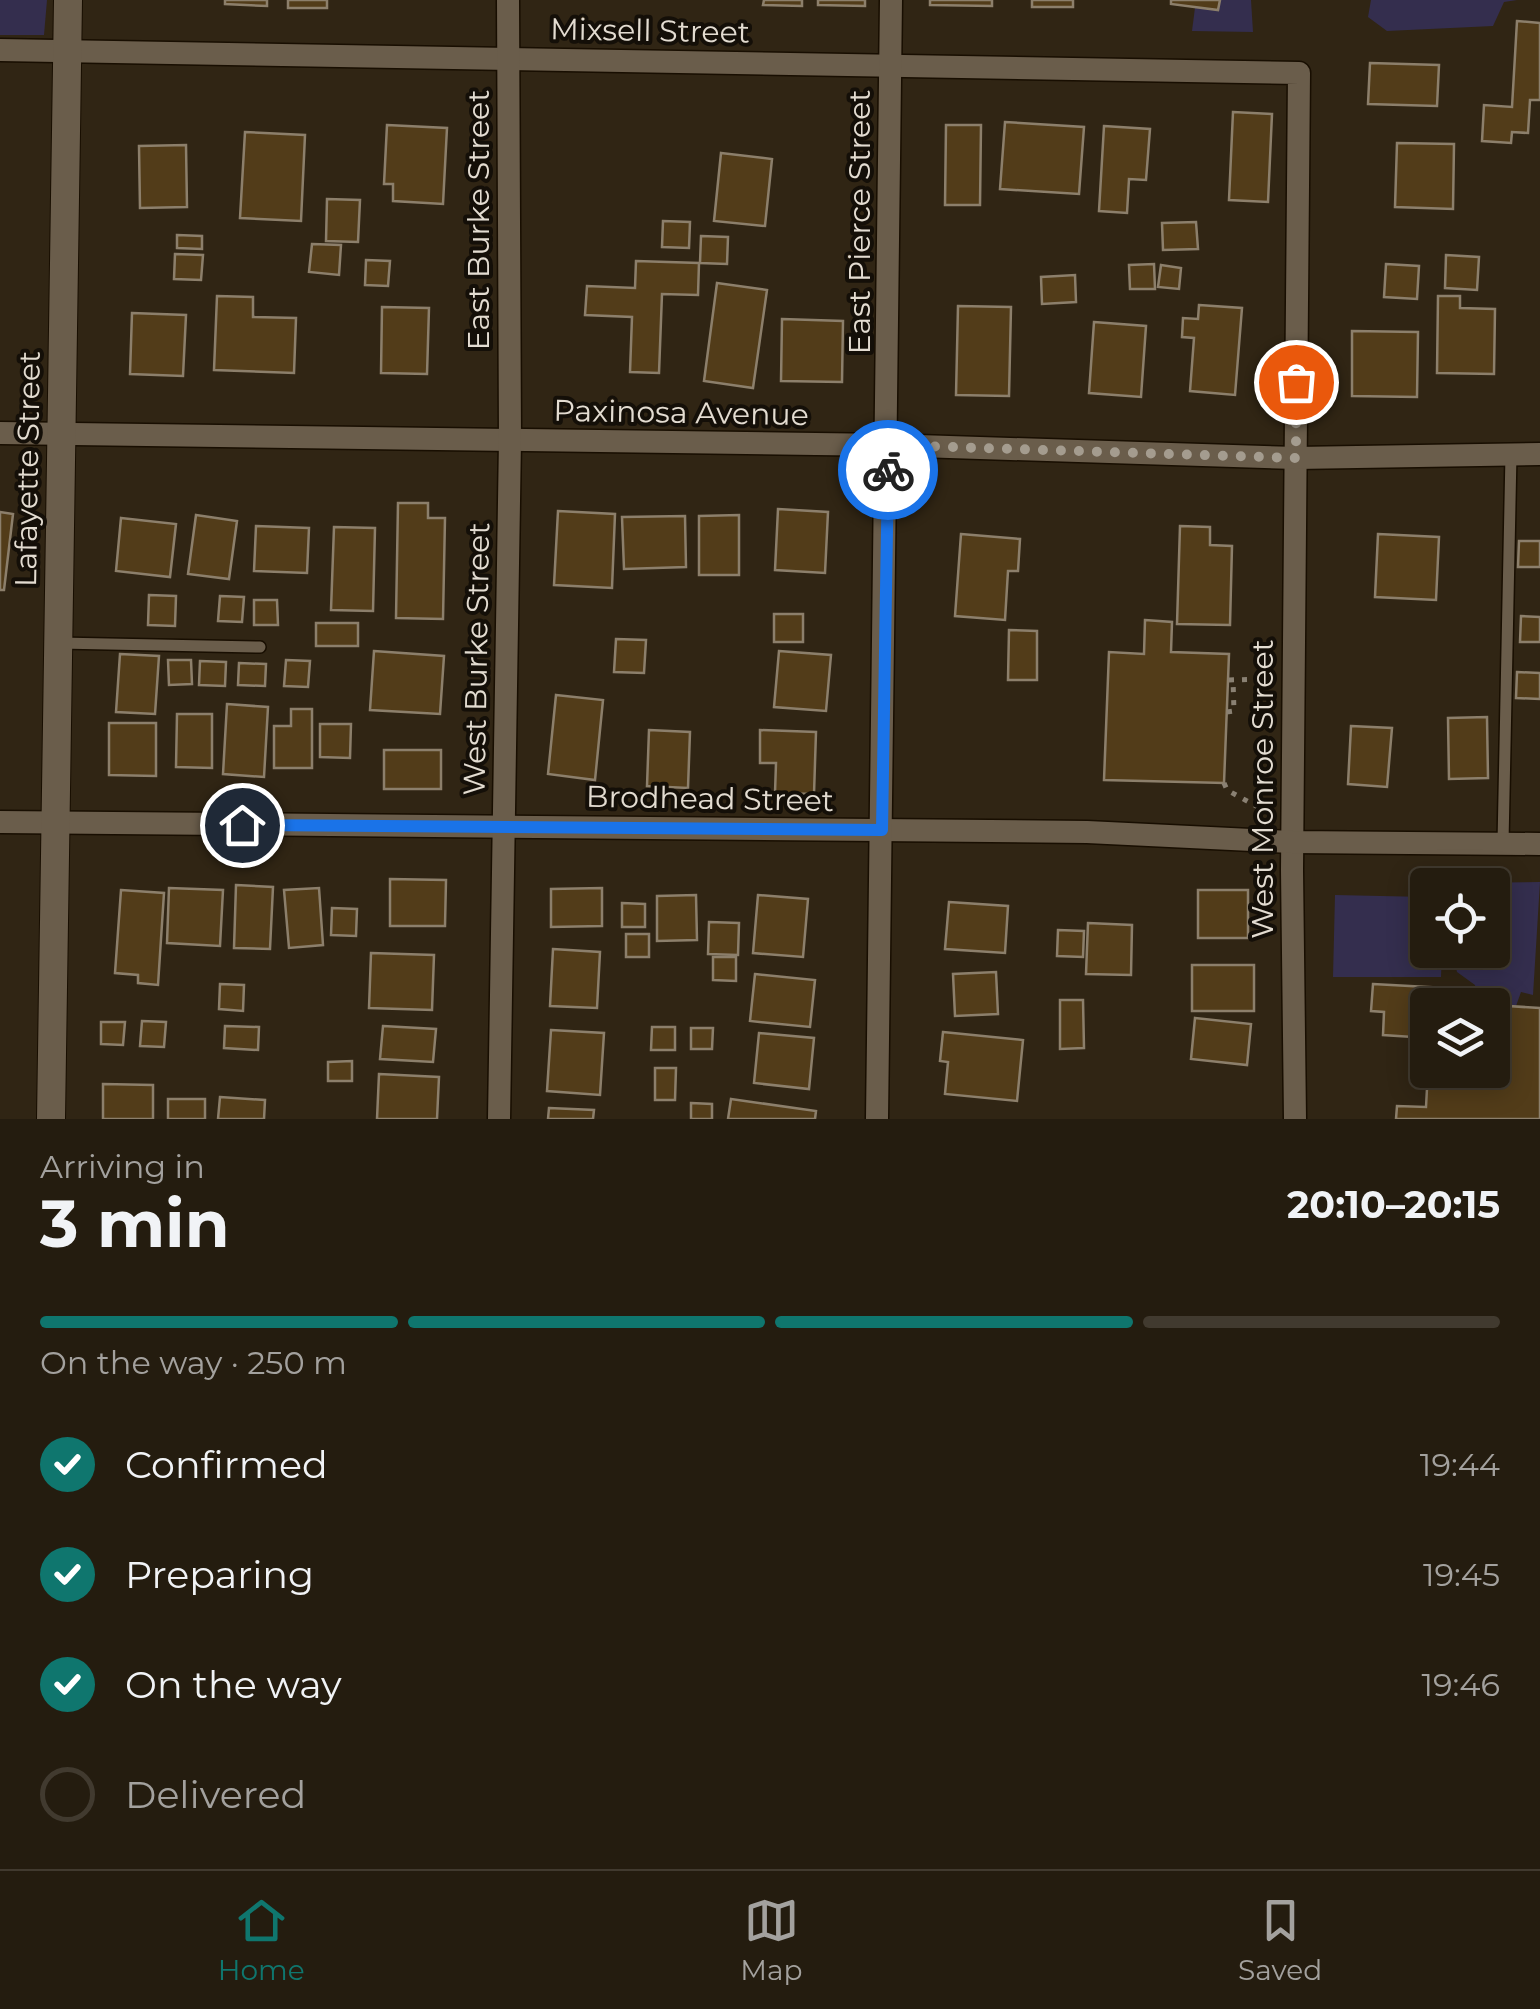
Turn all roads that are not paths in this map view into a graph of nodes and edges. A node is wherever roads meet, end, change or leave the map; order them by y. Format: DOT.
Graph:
graph roads {
  1 [pos="68,0"];
  2 [pos="508,0"];
  3 [pos="892,0"];
  4 [pos="0,50"];
  5 [pos="67,51"];
  6 [pos="508,59"];
  7 [pos="891,66"];
  8 [pos="1299,73"];
  9 [pos="0,433"];
  10 [pos="61,434"];
  11 [pos="510,440"];
  12 [pos="888,445"];
  13 [pos="1511,454"];
  14 [pos="1540,454"];
  15 [pos="1296,458"];
  16 [pos="58,643"];
  17 [pos="260,646"];
  18 [pos="0,822"];
  19 [pos="56,823"];
  20 [pos="504,827"];
  21 [pos="882,830"];
  22 [pos="1292,842"];
  23 [pos="1503,843"];
  24 [pos="1540,844"];
  25 [pos="51,1119"];
  26 [pos="499,1119"];
  27 [pos="876,1119"];
  28 [pos="1295,1119"];
  1 -- 5 [label="street, Lafayette Street"];
  2 -- 6 [label="street, East Burke Street"];
  3 -- 7 [label="street, East Pierce Street"];
  4 -- 5 [label="street, Mixsell Street"];
  5 -- 6 [label="street, Mixsell Street"];
  5 -- 10 [label="street, Lafayette Street"];
  6 -- 7 [label="street, Mixsell Street"];
  6 -- 11 [label="street, East Burke Street"];
  7 -- 8 [label="street, Mixsell Street"];
  7 -- 12 [label="street, East Pierce Street"];
  8 -- 15 [label="street, West Monroe Street"];
  9 -- 10 [label="street, Paxinosa Avenue"];
  10 -- 11 [label="street, Paxinosa Avenue"];
  10 -- 16 [label="street, Lafayette Street"];
  11 -- 12 [label="street, Paxinosa Avenue"];
  11 -- 20 [label="street, West Burke Street"];
  12 -- 15 [label="street, Paxinosa Avenue"];
  12 -- 21 [label="street, East Pierce Street"];
  13 -- 14 [label="street, Paxinosa Avenue"];
  13 -- 15 [label="street, Paxinosa Avenue"];
  13 -- 23 [label="lane"];
  15 -- 22 [label="street, West Monroe Street"];
  16 -- 17 [label="lane"];
  16 -- 19 [label="street, Lafayette Street"];
  18 -- 19 [label="street, Brodhead Street"];
  19 -- 20 [label="street, Brodhead Street"];
  19 -- 25 [label="street, Lafayette Street"];
  20 -- 21 [label="street, Brodhead Street"];
  20 -- 26 [label="street, West Burke Street"];
  21 -- 22 [label="street, Brodhead Street"];
  21 -- 27 [label="street, East Pierce Street"];
  22 -- 23 [label="street, Brodhead Street"];
  22 -- 28 [label="street, West Monroe Street"];
  23 -- 24 [label="street, Brodhead Street"];
}
